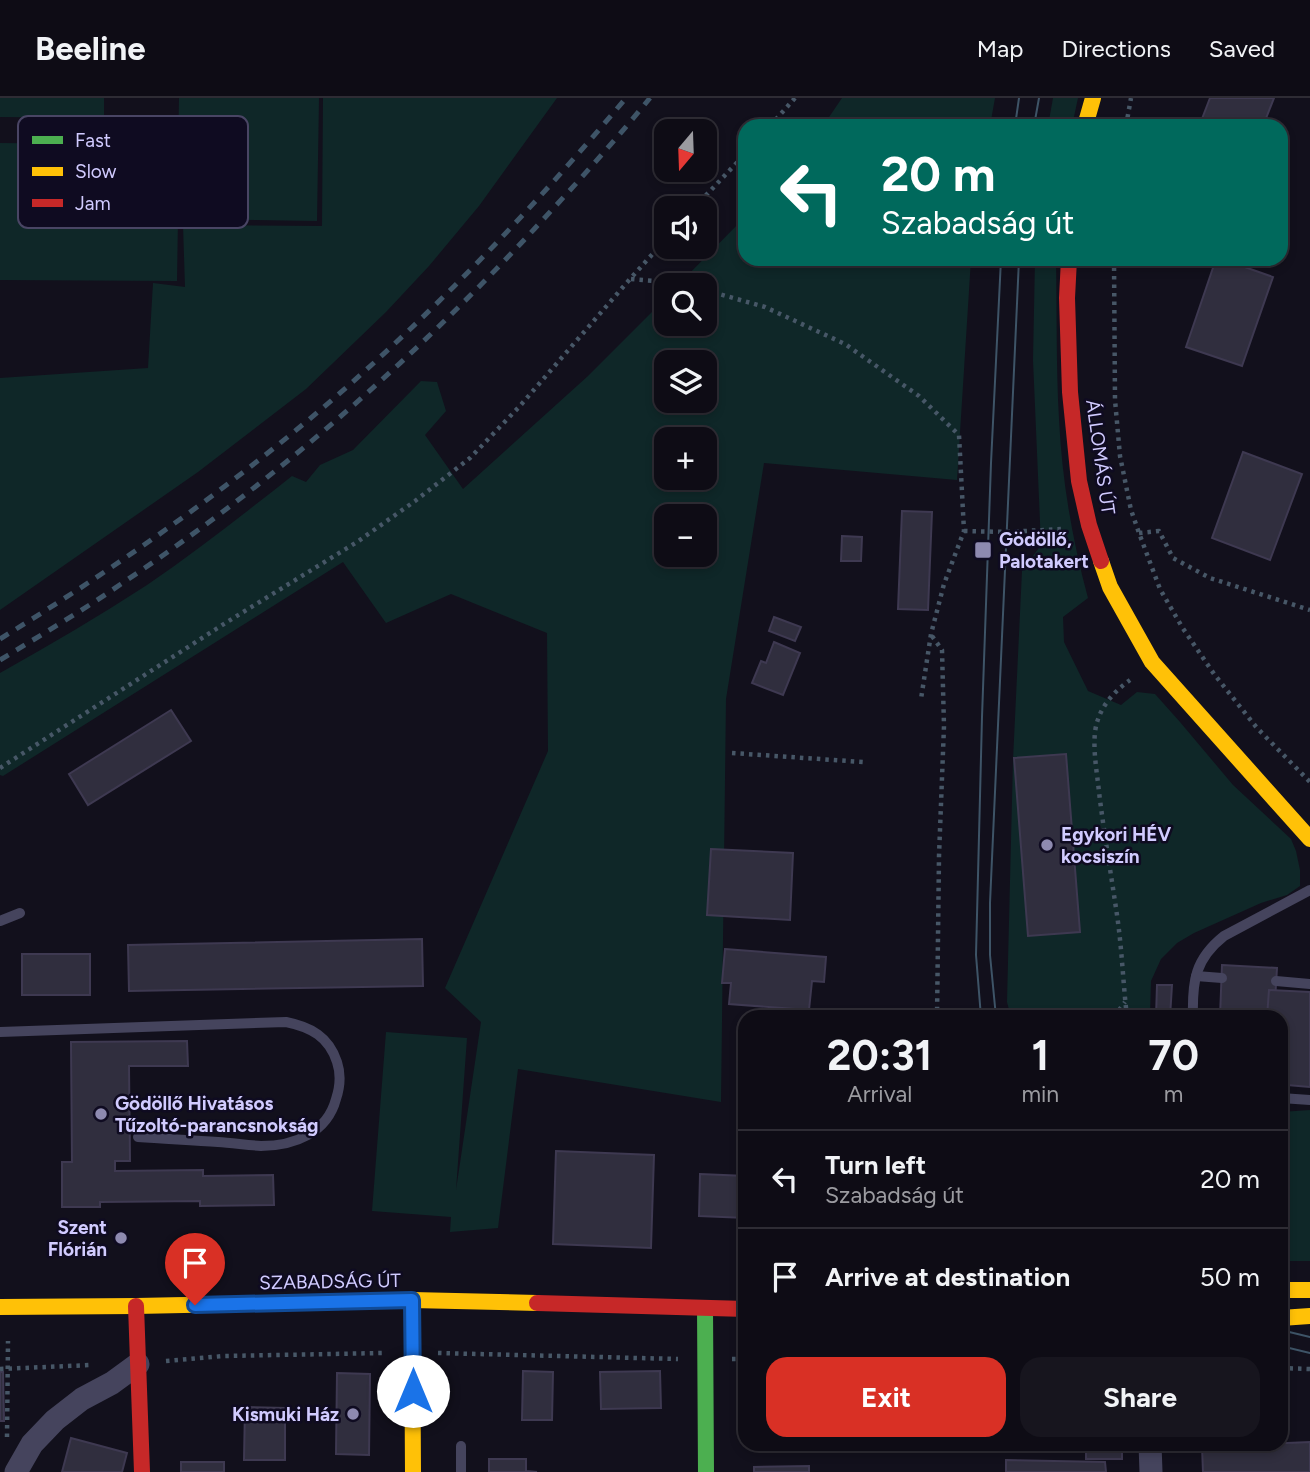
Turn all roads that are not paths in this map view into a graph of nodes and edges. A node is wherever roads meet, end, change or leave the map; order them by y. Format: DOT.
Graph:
graph roads {
  1 [pos="1093,98"];
  2 [pos="1087,119"];
  3 [pos="1069,266"];
  4 [pos="1310,839"];
  5 [pos="1310,890"];
  6 [pos="20,913"];
  7 [pos="0,921"];
  8 [pos="1196,976"];
  9 [pos="1222,978"];
  10 [pos="1278,984"];
  11 [pos="1310,984"];
  12 [pos="1193,1010"];
  13 [pos="0,1032"];
  14 [pos="1288,1098"];
  15 [pos="1310,1100"];
  16 [pos="138,1137"];
  17 [pos="1288,1290"];
  18 [pos="1310,1290"];
  19 [pos="412,1300"];
  20 [pos="136,1306"];
  21 [pos="0,1307"];
  22 [pos="705,1308"];
  23 [pos="738,1309"];
  24 [pos="1310,1317"];
  25 [pos="1288,1318"];
  26 [pos="138,1364"];
  27 [pos="461,1447"];
  28 [pos="1150,1451"];
  29 [pos="16,1472"];
  30 [pos="142,1472"];
  31 [pos="413,1472"];
  32 [pos="461,1472"];
  33 [pos="706,1472"];
  34 [pos="1151,1472"];
  1 -- 2 [label="main road"];
  3 -- 4 [label="main road, ÁLLOMÁS ÚT"];
  5 -- 8 [label="lane"];
  6 -- 7 [label="lane"];
  8 -- 9 [label="lane"];
  8 -- 12 [label="lane"];
  10 -- 11 [label="lane"];
  13 -- 16 [label="lane"];
  14 -- 15 [label="lane"];
  17 -- 18 [label="main road"];
  19 -- 20 [label="main road, SZABADSÁG ÚT"];
  19 -- 22 [label="main road, SZABADSÁG ÚT"];
  19 -- 31 [label="main road"];
  20 -- 21 [label="main road, SZABADSÁG ÚT"];
  20 -- 26 [label="main road"];
  22 -- 23 [label="main road, SZABADSÁG ÚT"];
  22 -- 33 [label="main road"];
  24 -- 25 [label="main road"];
  26 -- 29 [label="street"];
  26 -- 30 [label="main road"];
  27 -- 32 [label="lane"];
  28 -- 34 [label="street"];
}
